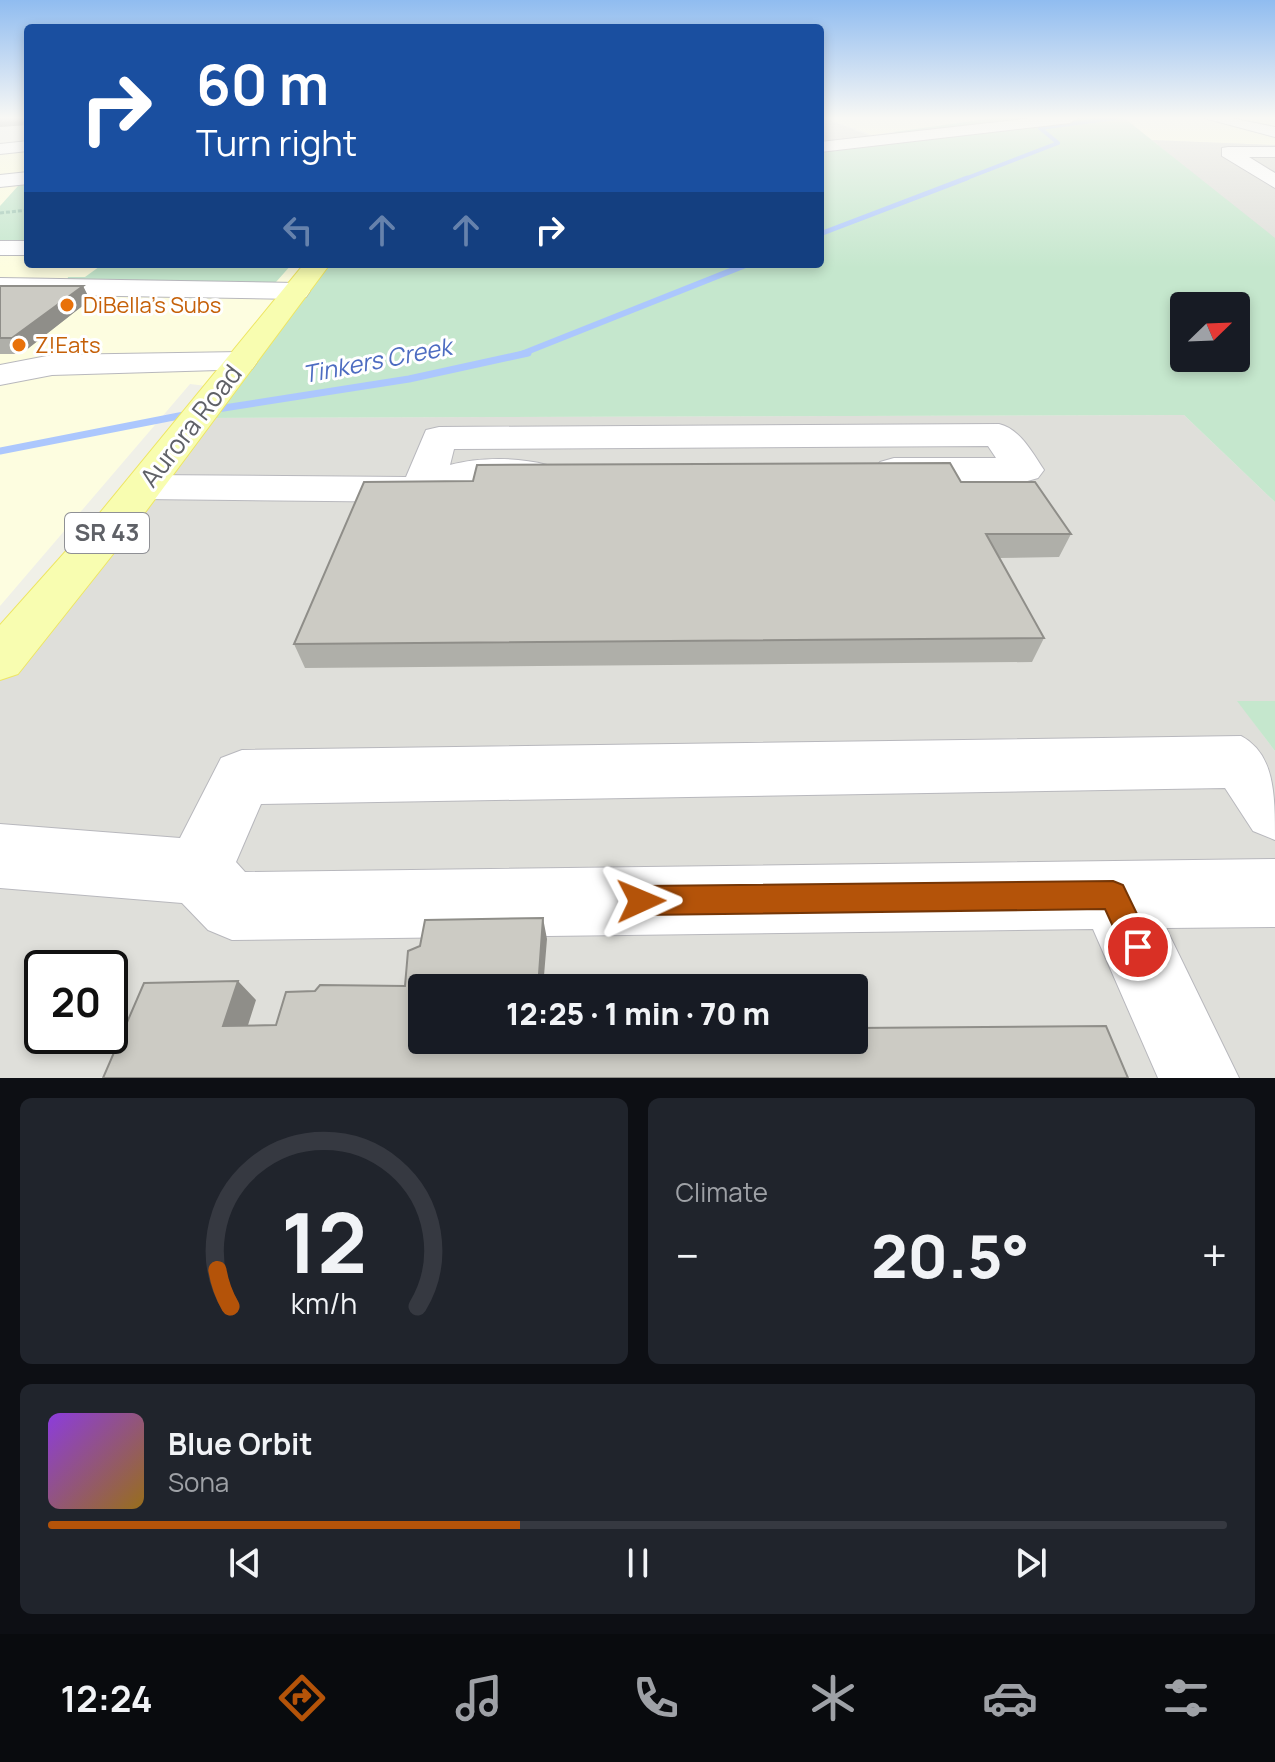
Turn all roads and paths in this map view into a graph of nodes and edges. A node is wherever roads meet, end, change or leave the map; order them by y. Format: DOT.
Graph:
graph roads {
  1 [pos="1254,168"];
  2 [pos="24,178"];
  3 [pos="0,181"];
  4 [pos="1275,182"];
  5 [pos="24,210"];
  6 [pos="0,213"];
  7 [pos="0,248"];
  8 [pos="24,248"];
  9 [pos="67,268"];
  10 [pos="314,268"];
  11 [pos="25,286"];
  12 [pos="296,291"];
  13 [pos="3,373"];
  14 [pos="232,375"];
  15 [pos="143,487"];
  16 [pos="422,490"];
  17 [pos="0,660"];
  18 [pos="1275,811"];
  19 [pos="0,856"];
  20 [pos="198,872"];
  21 [pos="1275,893"];
  22 [pos="1113,895"];
  23 [pos="1199,1078"];
  1 -- 4 [label="street"];
  2 -- 3 [label="street"];
  5 -- 6 [label="path"];
  7 -- 8 [label="street"];
  9 -- 11 [label="street"];
  10 -- 12 [label="main road, Aurora Road / SR 43"];
  11 -- 12 [label="street"];
  12 -- 14 [label="main road, Aurora Road / SR 43"];
  13 -- 14 [label="street"];
  14 -- 15 [label="main road, Aurora Road / SR 43"];
  15 -- 16 [label="street"];
  15 -- 17 [label="main road, Aurora Road / SR 43"];
  16 -- 16 [label="street"];
  18 -- 20 [label="street"];
  19 -- 20 [label="street"];
  20 -- 22 [label="street"];
  21 -- 22 [label="street"];
  22 -- 23 [label="street"];
}
